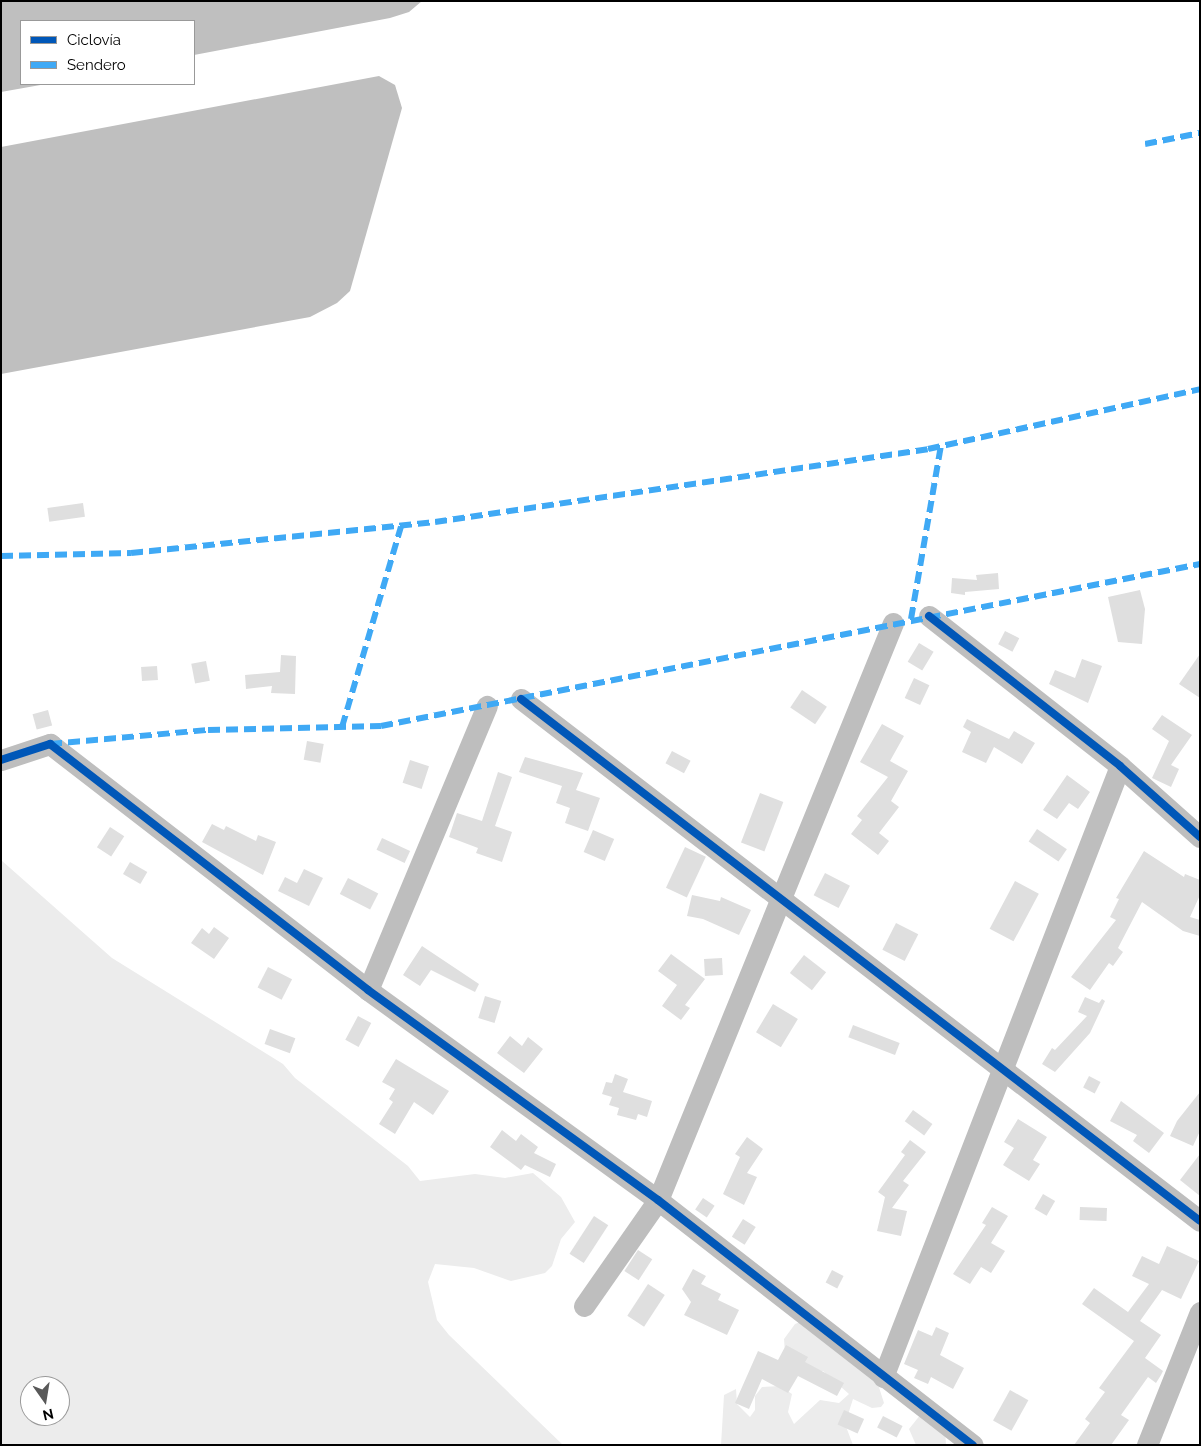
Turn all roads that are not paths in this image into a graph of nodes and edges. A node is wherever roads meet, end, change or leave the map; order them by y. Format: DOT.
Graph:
graph roads {
  1 [pos="929,616"];
  2 [pos="893,623"];
  3 [pos="521,699"];
  4 [pos="487,706"];
  5 [pos="1,760"];
  6 [pos="1120,766"];
  7 [pos="1200,837"];
  8 [pos="779,898"];
  9 [pos="368,990"];
  10 [pos="1003,1068"];
  11 [pos="658,1200"];
  12 [pos="1200,1221"];
  13 [pos="584,1306"];
  14 [pos="1200,1312"];
  15 [pos="884,1377"];
  16 [pos="973,1445"];
  17 [pos="1147,1445"];
  1 -- 6 [label="street"];
  2 -- 8 [label="street"];
  3 -- 8 [label="street"];
  4 -- 9 [label="street"];
  5 -- 9 [label="street"];
  6 -- 7 [label="street"];
  6 -- 10 [label="street"];
  8 -- 10 [label="street"];
  8 -- 11 [label="street"];
  9 -- 11 [label="street"];
  10 -- 12 [label="street"];
  10 -- 15 [label="street"];
  11 -- 13 [label="street"];
  11 -- 15 [label="street"];
  14 -- 17 [label="street"];
  15 -- 16 [label="street"];
}
